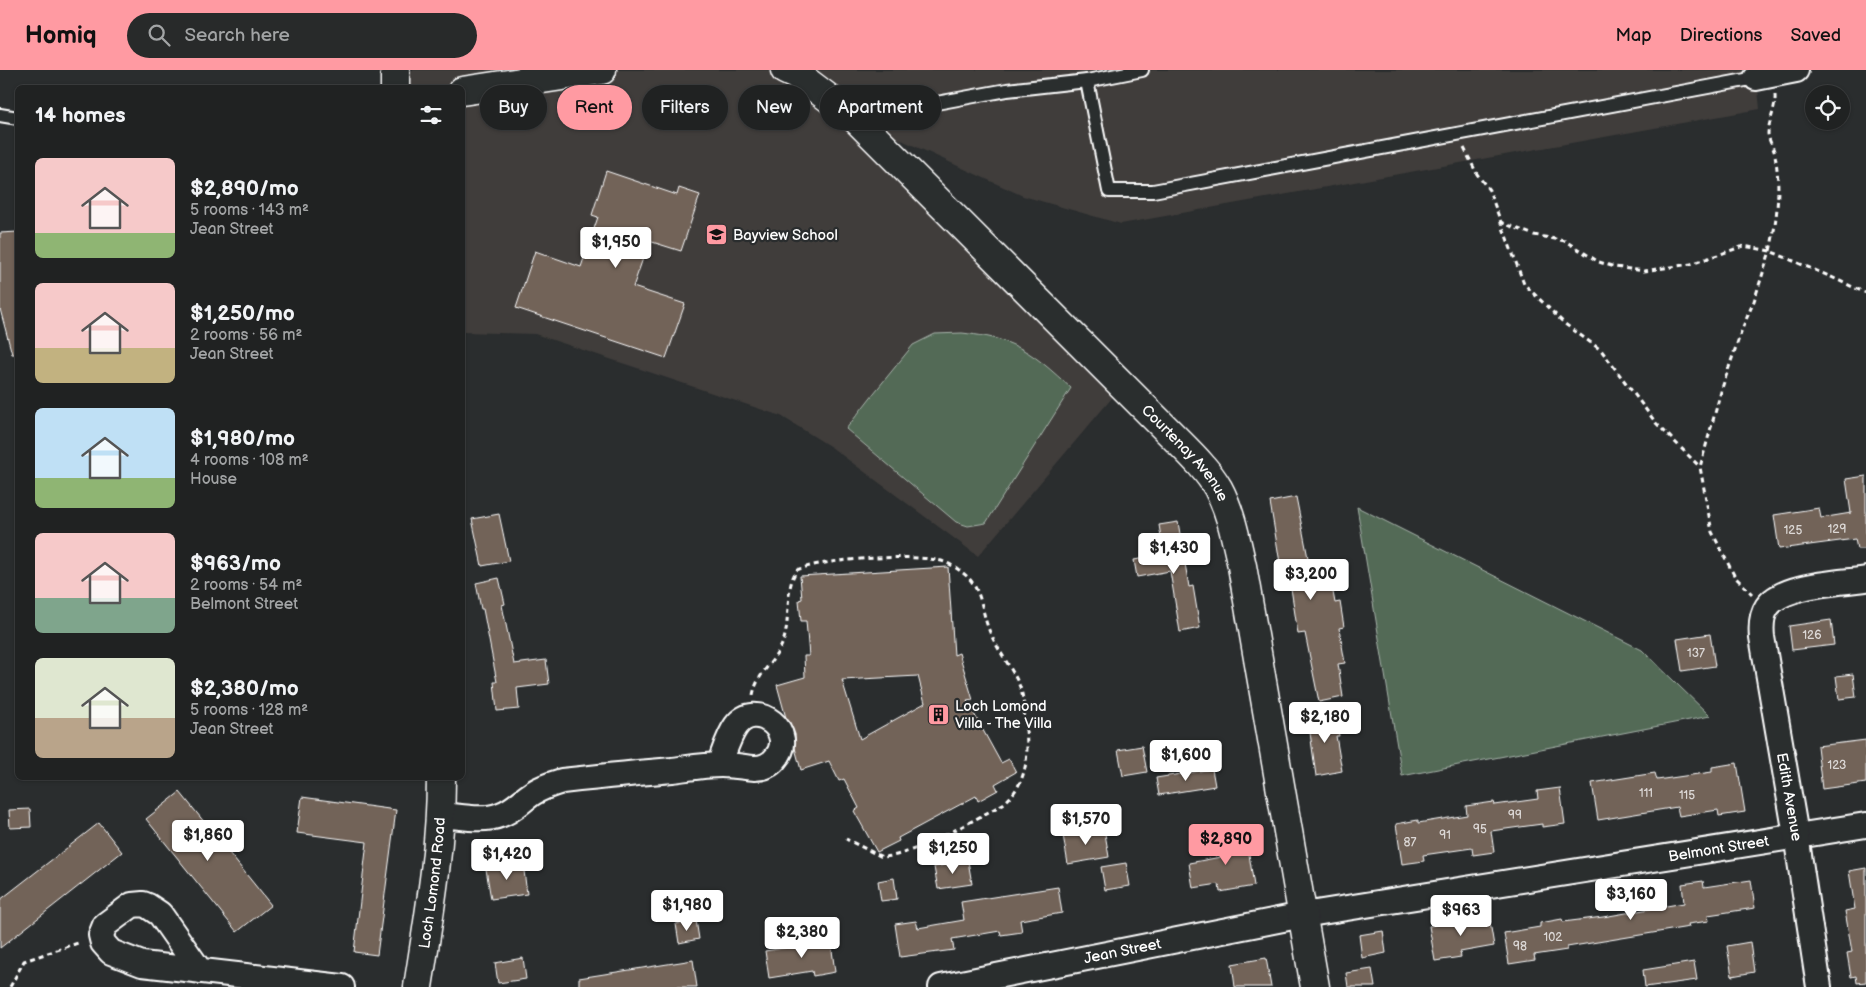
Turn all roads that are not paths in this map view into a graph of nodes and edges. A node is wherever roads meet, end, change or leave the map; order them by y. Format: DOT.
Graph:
graph roads {
  1 [pos="395,70"];
  2 [pos="602,70"];
  3 [pos="785,70"];
  4 [pos="1142,70"];
  5 [pos="1796,70"];
  6 [pos="1762,74"];
  7 [pos="1087,81"];
  8 [pos="395,85"];
  9 [pos="465,91"];
  10 [pos="820,91"];
  11 [pos="941,102"];
  12 [pos="0,115"];
  13 [pos="15,118"];
  14 [pos="867,130"];
  15 [pos="1866,579"];
  16 [pos="719,765"];
  17 [pos="441,780"];
  18 [pos="441,816"];
  19 [pos="1866,825"];
  20 [pos="1796,835"];
  21 [pos="1304,915"];
  22 [pos="200,971"];
  23 [pos="342,987"];
  24 [pos="418,987"];
  25 [pos="942,987"];
  26 [pos="1315,987"];
  27 [pos="1820,987"];
  1 -- 8 [label="street"];
  2 -- 9 [label="street"];
  3 -- 10 [label="street, Courtenay Avenue"];
  4 -- 7 [label="lane"];
  5 -- 6 [label="street"];
  6 -- 7 [label="lane"];
  7 -- 11 [label="lane"];
  12 -- 13 [label="lane"];
  14 -- 21 [label="street, Courtenay Avenue"];
  15 -- 20 [label="street, Edith Avenue"];
  16 -- 16 [label="street"];
  16 -- 18 [label="street"];
  17 -- 18 [label="street, Loch Lomond Road"];
  18 -- 24 [label="street, Loch Lomond Road"];
  19 -- 20 [label="street, Belmont Street"];
  20 -- 21 [label="street, Belmont Street"];
  20 -- 27 [label="street, Edith Avenue"];
  21 -- 25 [label="street, Jean Street"];
  21 -- 26 [label="street, Courtenay Avenue"];
  22 -- 22 [label="street"];
  22 -- 23 [label="street"];
}
